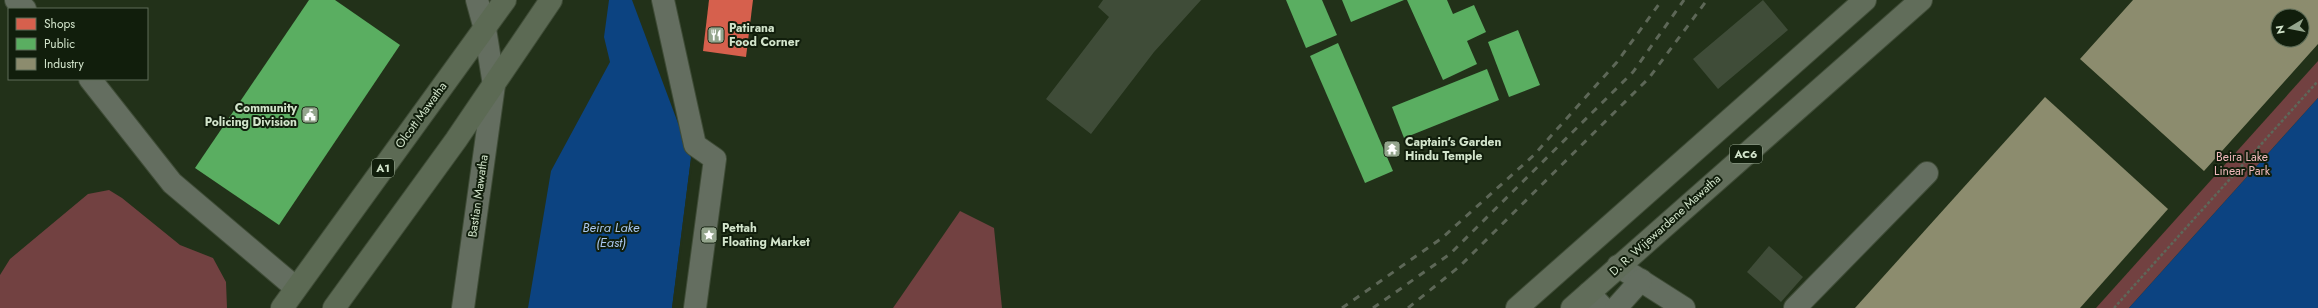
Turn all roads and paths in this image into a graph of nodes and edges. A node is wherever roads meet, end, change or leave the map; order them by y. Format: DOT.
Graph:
graph roads {
  1 [pos="16,0"];
  2 [pos="477,0"];
  3 [pos="505,0"];
  4 [pos="551,0"];
  5 [pos="663,0"];
  6 [pos="1865,0"];
  7 [pos="1920,0"];
  8 [pos="24,8"];
  9 [pos="485,29"];
  10 [pos="91,80"];
  11 [pos="2318,81"];
  12 [pos="494,85"];
  13 [pos="1927,173"];
  14 [pos="1618,266"];
  15 [pos="1640,280"];
  16 [pos="296,288"];
  17 [pos="1596,301"];
  18 [pos="282,308"];
  19 [pos="334,308"];
  20 [pos="463,308"];
  21 [pos="695,308"];
  22 [pos="1517,308"];
  23 [pos="1572,308"];
  24 [pos="1616,308"];
  25 [pos="1684,308"];
  26 [pos="1795,308"];
  27 [pos="2114,308"];
  1 -- 8 [label="street"];
  2 -- 9 [label="street, Bastian Mawatha"];
  3 -- 9 [label="highway, Olcott Mawatha / A1"];
  4 -- 12 [label="highway"];
  5 -- 21 [label="street"];
  6 -- 22 [label="main road"];
  7 -- 14 [label="main road, D. R. Wijewardene Mawatha / AC6"];
  9 -- 12 [label="street, Bastian Mawatha"];
  9 -- 16 [label="highway, Olcott Mawatha / A1"];
  10 -- 16 [label="street"];
  11 -- 27 [label="path"];
  12 -- 19 [label="highway"];
  12 -- 20 [label="street, Bastian Mawatha"];
  13 -- 26 [label="street"];
  14 -- 15 [label="street"];
  14 -- 17 [label="main road, D. R. Wijewardene Mawatha / AC6"];
  15 -- 24 [label="street"];
  15 -- 25 [label="street"];
  16 -- 18 [label="highway, Olcott Mawatha / A1"];
  17 -- 23 [label="main road, D. R. Wijewardene Mawatha / AC6"];
}
